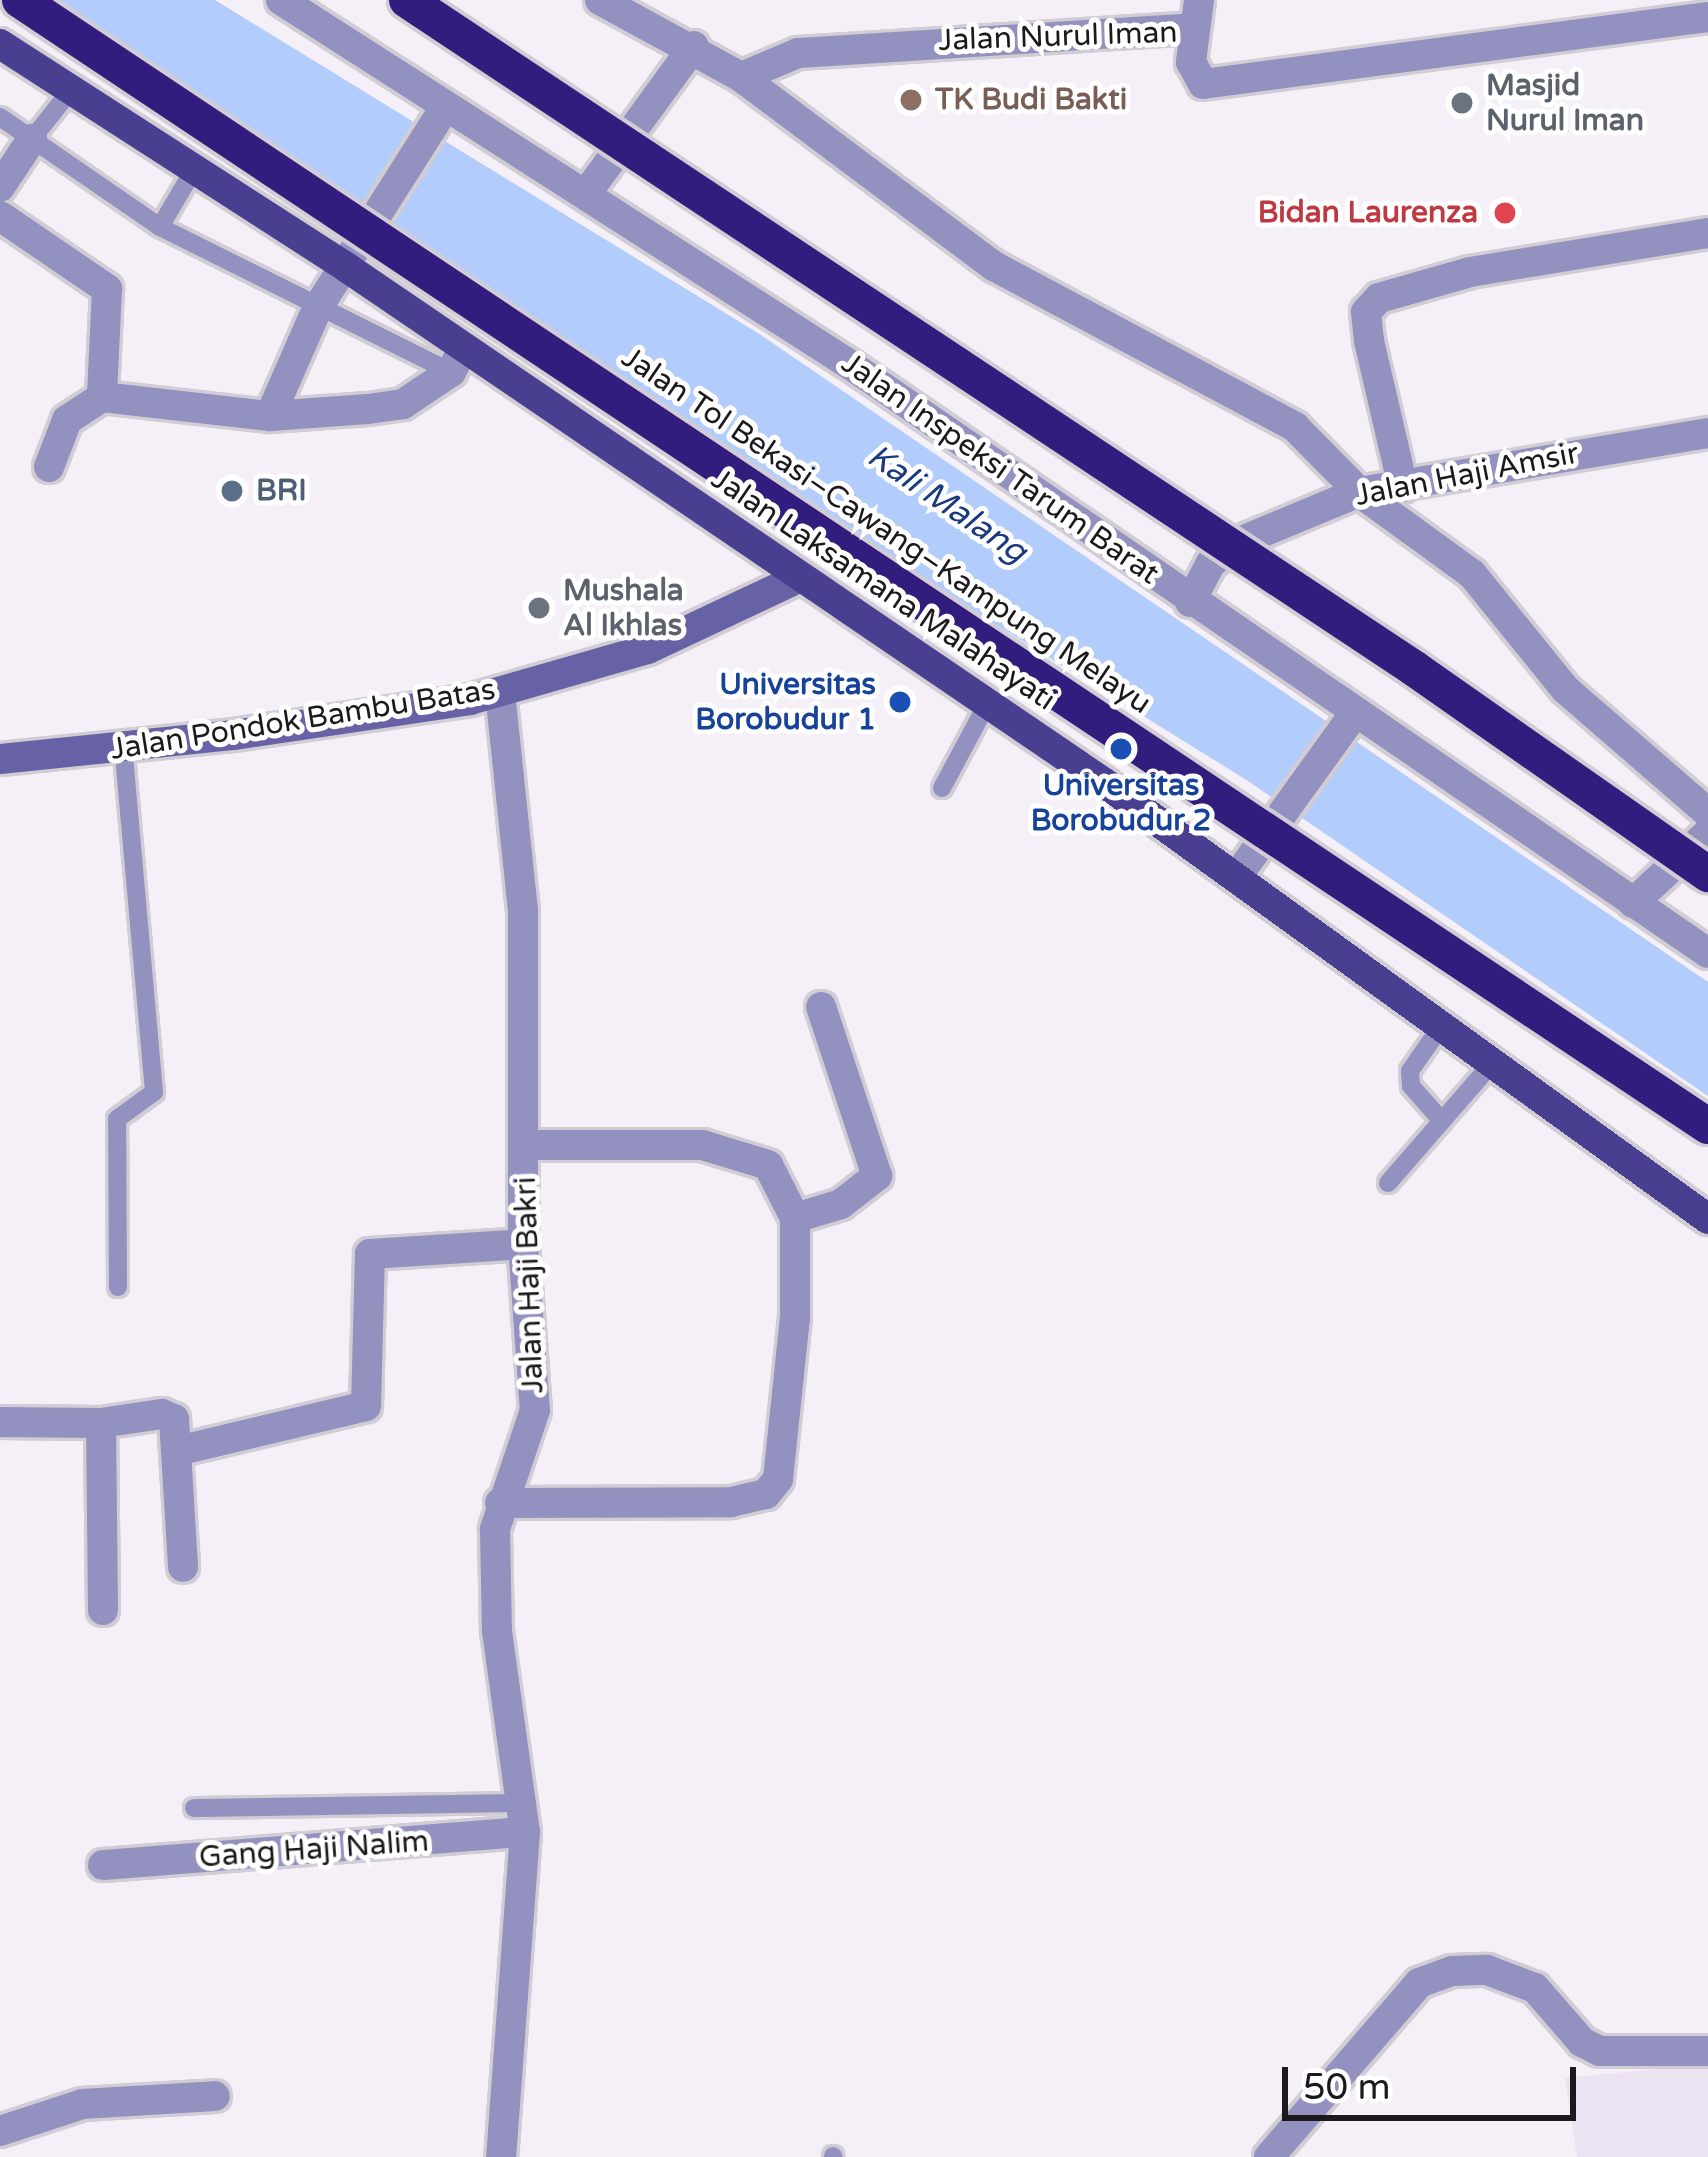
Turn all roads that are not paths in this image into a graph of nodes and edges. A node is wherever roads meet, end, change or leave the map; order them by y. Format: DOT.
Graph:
graph roads {
  1 [pos="20,0"];
  2 [pos="281,0"];
  3 [pos="407,0"];
  4 [pos="600,0"];
  5 [pos="1195,14"];
  6 [pos="1708,17"];
  7 [pos="0,44"];
  8 [pos="694,46"];
  9 [pos="741,77"];
  10 [pos="71,90"];
  11 [pos="0,117"];
  12 [pos="438,118"];
  13 [pos="32,139"];
  14 [pos="193,171"];
  15 [pos="0,187"];
  16 [pos="586,194"];
  17 [pos="0,216"];
  18 [pos="160,227"];
  19 [pos="1708,233"];
  20 [pos="346,267"];
  21 [pos="317,309"];
  22 [pos="458,360"];
  23 [pos="102,397"];
  24 [pos="270,416"];
  25 [pos="1708,433"];
  26 [pos="49,467"];
  27 [pos="1403,487"];
  28 [pos="1359,492"];
  29 [pos="801,577"];
  30 [pos="1190,602"];
  31 [pos="500,692"];
  32 [pos="986,706"];
  33 [pos="1348,723"];
  34 [pos="123,748"];
  35 [pos="0,759"];
  36 [pos="942,788"];
  37 [pos="1708,814"];
  38 [pos="1708,833"];
  39 [pos="1708,874"];
  40 [pos="1238,875"];
  41 [pos="1633,903"];
  42 [pos="1708,953"];
  43 [pos="821,1007"];
  44 [pos="1442,1025"];
  45 [pos="1493,1062"];
  46 [pos="1442,1121"];
  47 [pos="1708,1126"];
  48 [pos="525,1145"];
  49 [pos="1388,1184"];
  50 [pos="795,1218"];
  51 [pos="1708,1219"];
  52 [pos="523,1244"];
  53 [pos="118,1287"];
  54 [pos="0,1422"];
  55 [pos="101,1423"];
  56 [pos="177,1450"];
  57 [pos="500,1503"];
  58 [pos="183,1567"];
  59 [pos="103,1610"];
  60 [pos="194,1808"];
  61 [pos="524,1818"];
  62 [pos="103,1865"];
  63 [pos="1708,2051"];
  64 [pos="215,2096"];
  65 [pos="0,2131"];
  66 [pos="501,2157"];
  67 [pos="1269,2157"];
  1 -- 47 [label="highway, Jalan Tol Bekasi–Cawang–Kampung Melayu, bridge"];
  2 -- 12 [label="street, Jalan Inspeksi Tarum Barat"];
  3 -- 39 [label="highway, bridge"];
  4 -- 8 [label="street"];
  5 -- 6 [label="street, Jalan Nurul Iman"];
  5 -- 9 [label="street, Jalan Nurul Iman"];
  7 -- 10 [label="main road, Jalan Laksamana Malahayati"];
  8 -- 9 [label="street"];
  8 -- 16 [label="street"];
  9 -- 28 [label="street"];
  10 -- 13 [label="lane"];
  10 -- 14 [label="main road, Jalan Laksamana Malahayati"];
  11 -- 13 [label="lane"];
  12 -- 16 [label="street, Jalan Inspeksi Tarum Barat"];
  12 -- 20 [label="street"];
  13 -- 15 [label="street"];
  13 -- 18 [label="lane"];
  14 -- 18 [label="lane"];
  14 -- 20 [label="main road, Jalan Laksamana Malahayati"];
  16 -- 30 [label="street, Jalan Inspeksi Tarum Barat"];
  17 -- 23 [label="street"];
  18 -- 21 [label="lane"];
  19 -- 27 [label="street"];
  20 -- 21 [label="street"];
  20 -- 22 [label="main road, Jalan Laksamana Malahayati"];
  21 -- 22 [label="lane"];
  21 -- 24 [label="street"];
  22 -- 24 [label="street"];
  22 -- 29 [label="main road, Jalan Laksamana Malahayati"];
  23 -- 24 [label="street"];
  23 -- 26 [label="street"];
  25 -- 27 [label="street, Jalan Haji Amsir"];
  27 -- 28 [label="street, Jalan Haji Amsir"];
  28 -- 30 [label="street, Jalan Haji Amsir"];
  28 -- 37 [label="street"];
  29 -- 31 [label="street, Jalan Pondok Bambu Batas"];
  29 -- 32 [label="main road, Jalan Laksamana Malahayati"];
  30 -- 33 [label="street, Jalan Inspeksi Tarum Barat"];
  31 -- 34 [label="street, Jalan Pondok Bambu Batas"];
  31 -- 48 [label="street, Jalan Haji Bakri"];
  32 -- 36 [label="lane"];
  32 -- 40 [label="main road, Jalan Laksamana Malahayati"];
  33 -- 40 [label="street"];
  33 -- 41 [label="street, Jalan Inspeksi Tarum Barat"];
  34 -- 35 [label="street, Jalan Pondok Bambu Batas"];
  34 -- 53 [label="lane"];
  38 -- 41 [label="street"];
  40 -- 44 [label="main road, Jalan Laksamana Malahayati"];
  41 -- 42 [label="street, Jalan Inspeksi Tarum Barat"];
  43 -- 50 [label="street"];
  44 -- 45 [label="main road, Jalan Laksamana Malahayati"];
  44 -- 46 [label="lane"];
  45 -- 46 [label="lane"];
  45 -- 51 [label="main road, Jalan Laksamana Malahayati"];
  46 -- 49 [label="lane"];
  48 -- 50 [label="street"];
  48 -- 52 [label="street, Jalan Haji Bakri"];
  50 -- 57 [label="street"];
  52 -- 56 [label="street"];
  52 -- 57 [label="street, Jalan Haji Bakri"];
  54 -- 55 [label="street"];
  55 -- 56 [label="street"];
  55 -- 59 [label="street"];
  56 -- 58 [label="street"];
  57 -- 61 [label="street, Jalan Haji Bakri"];
  60 -- 61 [label="lane"];
  61 -- 62 [label="street, Gang Haji Nalim"];
  61 -- 66 [label="street, Jalan Haji Bakri"];
  63 -- 67 [label="street"];
  64 -- 65 [label="street"];
}
